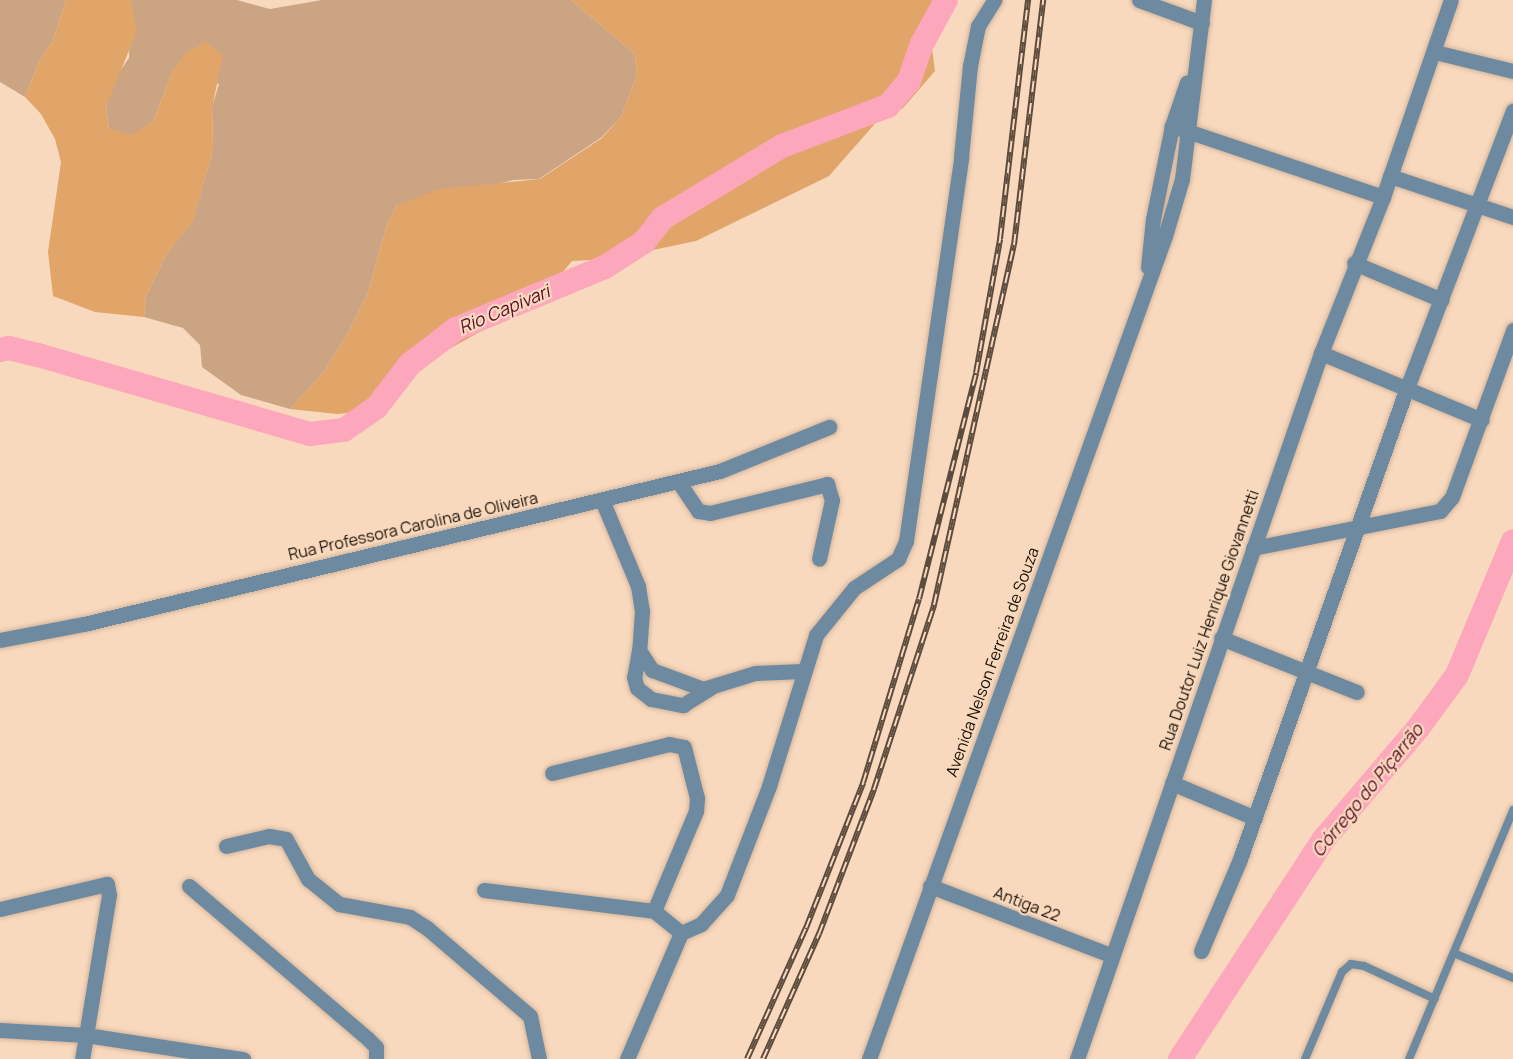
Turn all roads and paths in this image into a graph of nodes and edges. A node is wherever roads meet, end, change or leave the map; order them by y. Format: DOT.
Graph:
graph roads {
  1 [pos="994,0"];
  2 [pos="1139,0"];
  3 [pos="1204,0"];
  4 [pos="1451,0"];
  5 [pos="1202,23"];
  6 [pos="1202,40"];
  7 [pos="1435,52"];
  8 [pos="1513,71"];
  9 [pos="1513,111"];
  10 [pos="1172,126"];
  11 [pos="1190,133"];
  12 [pos="1390,176"];
  13 [pos="1383,197"];
  14 [pos="1479,205"];
  15 [pos="1513,217"];
  16 [pos="1354,263"];
  17 [pos="1147,277"];
  18 [pos="1442,300"];
  19 [pos="1513,330"];
  20 [pos="1321,353"];
  21 [pos="1407,388"];
  22 [pos="1482,420"];
  23 [pos="829,428"];
  24 [pos="678,481"];
  25 [pos="602,500"];
  26 [pos="1358,528"];
  27 [pos="1253,548"];
  28 [pos="819,559"];
  29 [pos="1221,638"];
  30 [pos="0,640"];
  31 [pos="639,650"];
  32 [pos="802,671"];
  33 [pos="1308,671"];
  34 [pos="712,687"];
  35 [pos="1357,692"];
  36 [pos="552,773"];
  37 [pos="1172,783"];
  38 [pos="1513,810"];
  39 [pos="1255,818"];
  40 [pos="226,846"];
  41 [pos="189,886"];
  42 [pos="930,886"];
  43 [pos="484,890"];
  44 [pos="0,909"];
  45 [pos="654,911"];
  46 [pos="681,933"];
  47 [pos="1201,951"];
  48 [pos="1456,954"];
  49 [pos="1112,955"];
  50 [pos="1513,978"];
  51 [pos="1435,999"];
  52 [pos="0,1030"];
  53 [pos="86,1035"];
  54 [pos="82,1059"];
  55 [pos="243,1059"];
  56 [pos="376,1059"];
  57 [pos="539,1059"];
  58 [pos="627,1059"];
  59 [pos="869,1059"];
  60 [pos="1077,1059"];
  61 [pos="1305,1059"];
  62 [pos="1409,1059"];
  1 -- 32 [label="street"];
  2 -- 5 [label="street"];
  3 -- 5 [label="street, Avenida Nelson Ferreira de Souza"];
  4 -- 7 [label="street, Rua Doutor Luiz Henrique Giovannetti"];
  5 -- 6 [label="street, Avenida Nelson Ferreira de Souza"];
  6 -- 10 [label="street, Avenida Nelson Ferreira de Souza"];
  6 -- 11 [label="street, Avenida Nelson Ferreira de Souza"];
  7 -- 8 [label="street"];
  7 -- 12 [label="street, Rua Doutor Luiz Henrique Giovannetti"];
  9 -- 14 [label="street"];
  10 -- 11 [label="street"];
  10 -- 17 [label="street, Avenida Nelson Ferreira de Souza"];
  11 -- 13 [label="street"];
  11 -- 17 [label="street, Avenida Nelson Ferreira de Souza"];
  12 -- 13 [label="street, Rua Doutor Luiz Henrique Giovannetti"];
  12 -- 14 [label="street"];
  13 -- 16 [label="street, Rua Doutor Luiz Henrique Giovannetti"];
  14 -- 15 [label="street"];
  14 -- 18 [label="street"];
  16 -- 18 [label="street"];
  16 -- 20 [label="street, Rua Doutor Luiz Henrique Giovannetti"];
  17 -- 42 [label="street, Avenida Nelson Ferreira de Souza"];
  18 -- 21 [label="street"];
  19 -- 22 [label="street"];
  20 -- 21 [label="street"];
  20 -- 27 [label="street, Rua Doutor Luiz Henrique Giovannetti"];
  21 -- 22 [label="street"];
  21 -- 26 [label="street"];
  22 -- 26 [label="street"];
  23 -- 24 [label="street, Rua Professora Carolina de Oliveira"];
  24 -- 25 [label="street, Rua Professora Carolina de Oliveira"];
  24 -- 28 [label="street"];
  25 -- 30 [label="street, Rua Professora Carolina de Oliveira"];
  25 -- 31 [label="street"];
  26 -- 27 [label="street"];
  26 -- 33 [label="street"];
  27 -- 29 [label="street, Rua Doutor Luiz Henrique Giovannetti"];
  29 -- 33 [label="street"];
  29 -- 37 [label="street, Rua Doutor Luiz Henrique Giovannetti"];
  31 -- 34 [label="street"];
  31 -- 34 [label="street"];
  32 -- 34 [label="street"];
  32 -- 46 [label="street"];
  33 -- 35 [label="street"];
  33 -- 39 [label="street"];
  36 -- 45 [label="street"];
  37 -- 39 [label="street"];
  37 -- 49 [label="street, Rua Doutor Luiz Henrique Giovannetti"];
  38 -- 48 [label="lane"];
  39 -- 47 [label="street"];
  40 -- 57 [label="street"];
  41 -- 56 [label="street"];
  42 -- 49 [label="street, Antiga 22"];
  42 -- 59 [label="street, Avenida Nelson Ferreira de Souza"];
  43 -- 45 [label="street"];
  44 -- 53 [label="street"];
  45 -- 46 [label="street"];
  46 -- 58 [label="street"];
  48 -- 50 [label="lane"];
  48 -- 51 [label="lane"];
  49 -- 60 [label="street, Rua Doutor Luiz Henrique Giovannetti"];
  51 -- 61 [label="lane"];
  51 -- 62 [label="lane"];
  52 -- 53 [label="street"];
  53 -- 54 [label="street"];
  53 -- 55 [label="street"];
}
